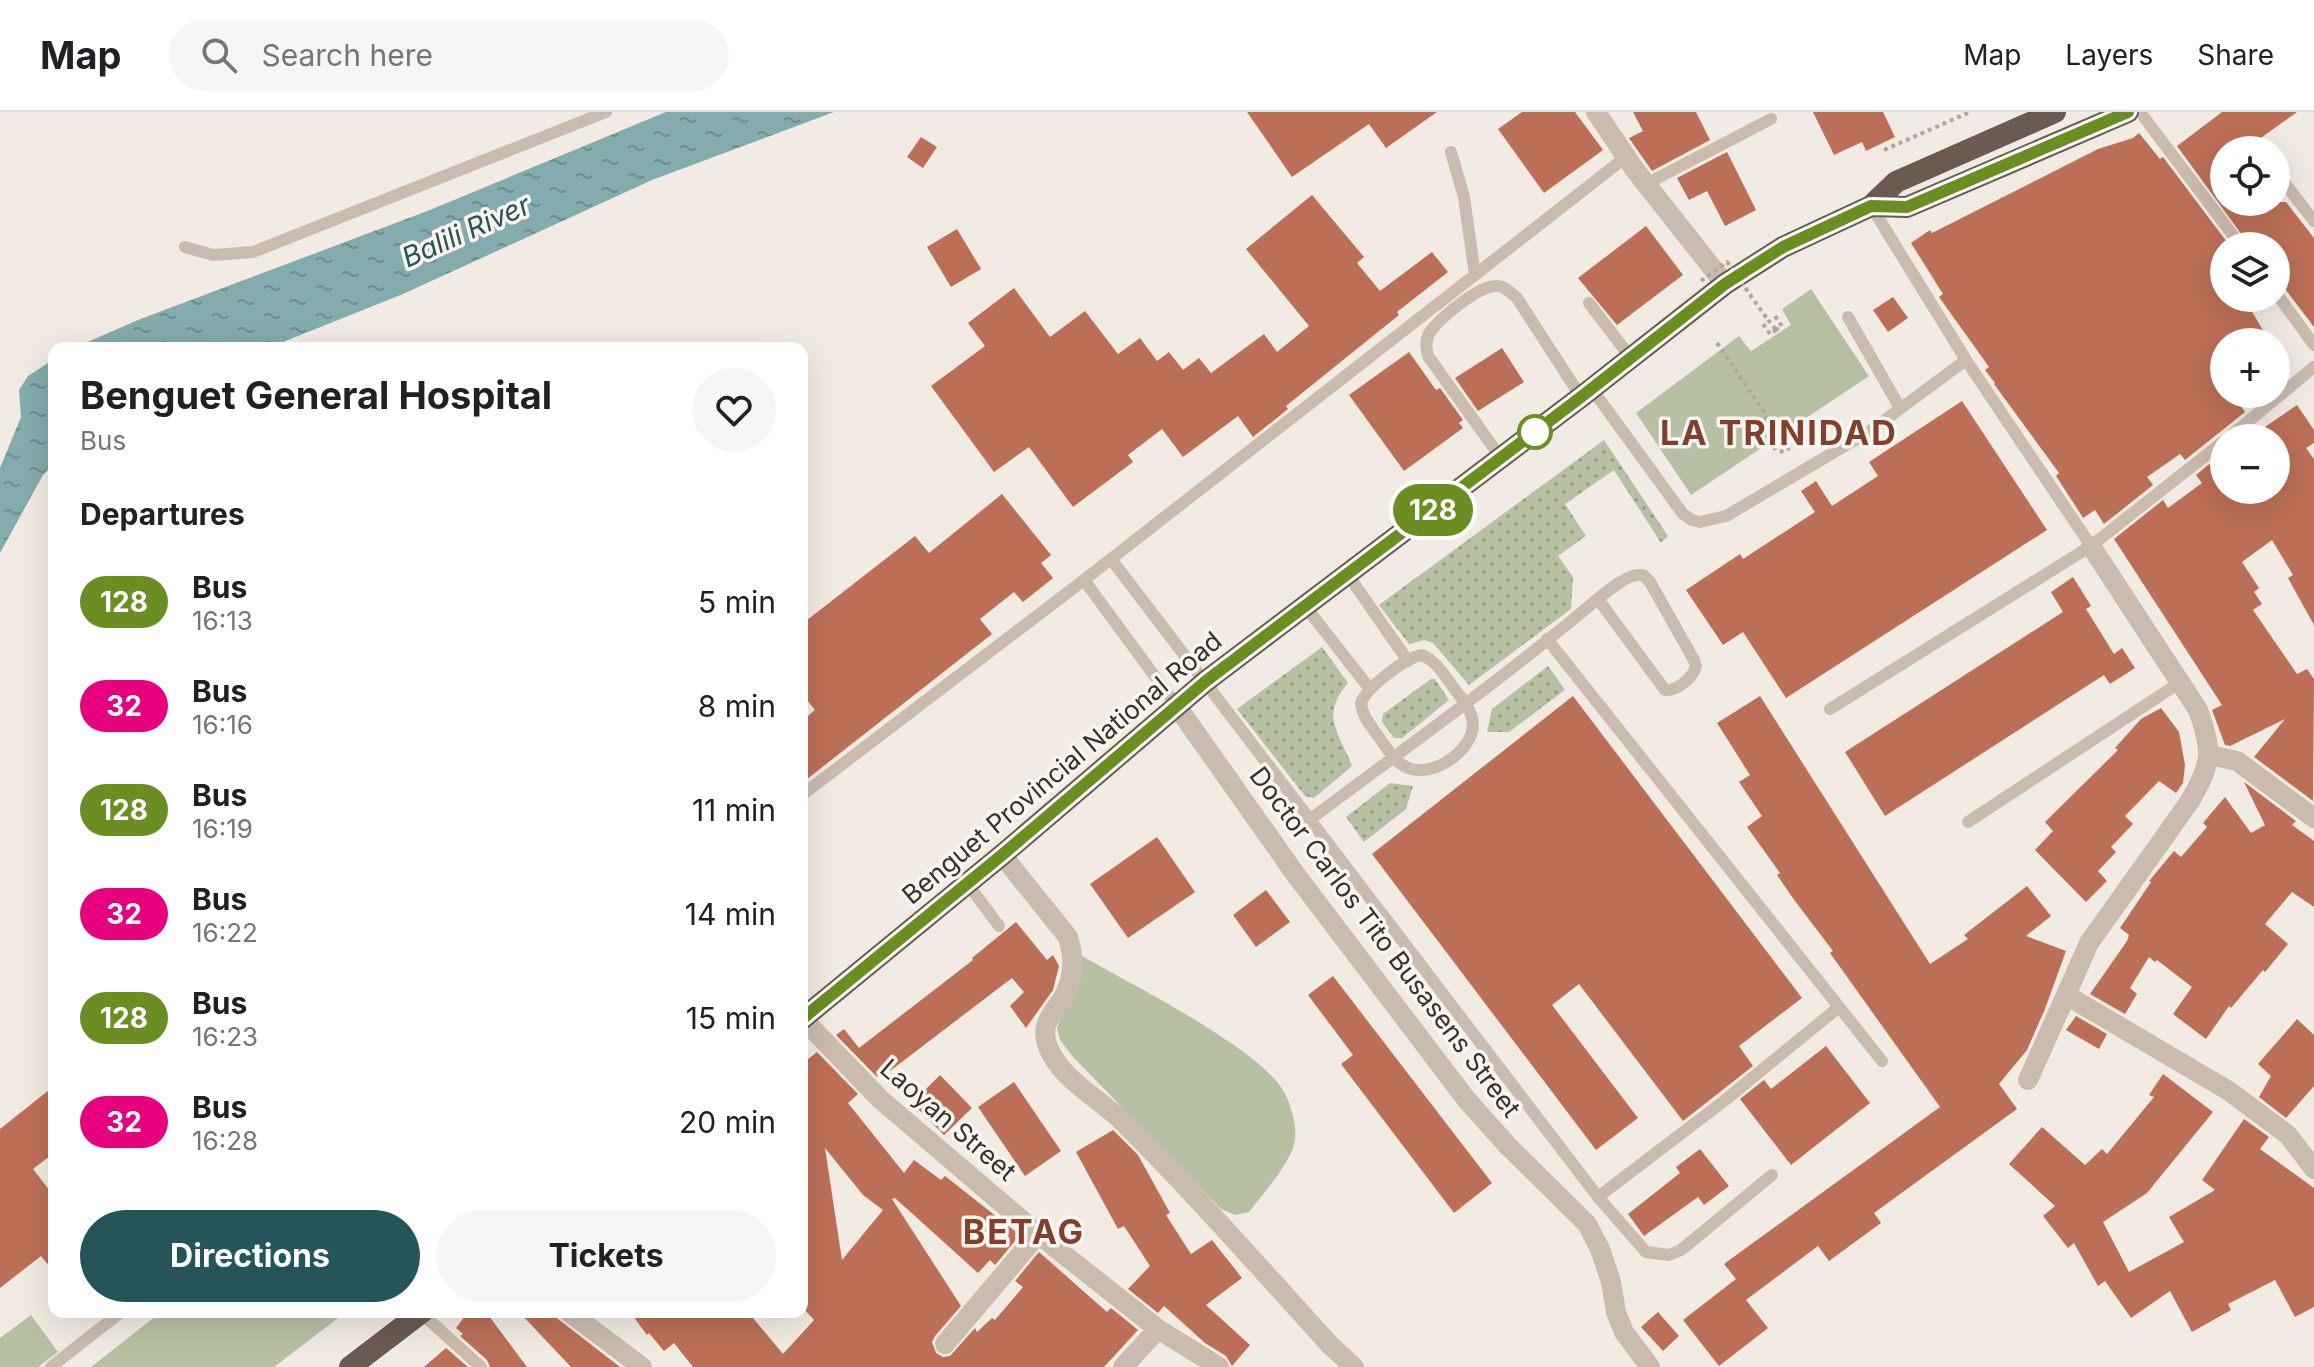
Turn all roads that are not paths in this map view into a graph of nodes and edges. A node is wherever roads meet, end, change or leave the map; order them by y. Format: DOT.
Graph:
graph roads {
  1 [pos="606,112"];
  2 [pos="1596,112"];
  3 [pos="2055,112"];
  4 [pos="2128,112"];
  5 [pos="2140,112"];
  6 [pos="1771,119"];
  7 [pos="1451,152"];
  8 [pos="1626,157"];
  9 [pos="1646,184"];
  10 [pos="2290,190"];
  11 [pos="1871,206"];
  12 [pos="2314,221"];
  13 [pos="2230,232"];
  14 [pos="185,247"];
  15 [pos="1475,275"];
  16 [pos="1725,284"];
  17 [pos="1589,303"];
  18 [pos="2290,312"];
  19 [pos="1848,317"];
  20 [pos="2314,345"];
  21 [pos="1631,358"];
  22 [pos="1966,360"];
  23 [pos="2314,367"];
  24 [pos="1586,393"];
  25 [pos="1900,408"];
  26 [pos="2244,424"];
  27 [pos="2210,452"];
  28 [pos="1501,458"];
  29 [pos="2091,546"];
  30 [pos="1111,559"];
  31 [pos="1348,575"];
  32 [pos="1084,580"];
  33 [pos="1598,599"];
  34 [pos="1305,606"];
  35 [pos="1547,639"];
  36 [pos="1408,661"];
  37 [pos="1206,681"];
  38 [pos="2179,683"];
  39 [pos="1370,689"];
  40 [pos="1466,703"];
  41 [pos="1176,705"];
  42 [pos="1830,709"];
  43 [pos="2210,755"];
  44 [pos="1393,757"];
  45 [pos="808,790"];
  46 [pos="2314,818"];
  47 [pos="1308,821"];
  48 [pos="1968,822"];
  49 [pos="1002,855"];
  50 [pos="967,883"];
  51 [pos="999,926"];
  52 [pos="2066,995"];
  53 [pos="1839,1007"];
  54 [pos="808,1014"];
  55 [pos="808,1025"];
  56 [pos="1882,1061"];
  57 [pos="2028,1080"];
  58 [pos="2314,1169"];
  59 [pos="1772,1175"];
  60 [pos="1598,1197"];
  61 [pos="1038,1234"];
  62 [pos="113,1318"];
  63 [pos="413,1318"];
  64 [pos="428,1318"];
  65 [pos="577,1318"];
  66 [pos="1158,1329"];
  67 [pos="945,1344"];
  68 [pos="51,1367"];
  69 [pos="350,1367"];
  70 [pos="481,1367"];
  71 [pos="642,1367"];
  72 [pos="1123,1367"];
  73 [pos="1219,1367"];
  74 [pos="1354,1367"];
  75 [pos="1650,1367"];
  1 -- 14 [label="lane"];
  2 -- 8 [label="street"];
  3 -- 11 [label="highway, Benguet Provincial National Road"];
  4 -- 11 [label="highway, Benguet Provincial National Road"];
  5 -- 13 [label="lane"];
  6 -- 9 [label="lane"];
  7 -- 15 [label="lane"];
  8 -- 9 [label="street"];
  8 -- 15 [label="lane"];
  9 -- 16 [label="street"];
  10 -- 12 [label="lane"];
  11 -- 16 [label="highway, Benguet Provincial National Road"];
  11 -- 22 [label="lane"];
  15 -- 30 [label="lane"];
  16 -- 21 [label="highway, Benguet Provincial National Road"];
  17 -- 21 [label="lane"];
  18 -- 20 [label="lane"];
  19 -- 25 [label="lane"];
  21 -- 24 [label="highway, Benguet Provincial National Road"];
  22 -- 25 [label="lane"];
  22 -- 29 [label="lane"];
  23 -- 26 [label="lane"];
  24 -- 25 [label="lane"];
  24 -- 28 [label="highway, Benguet Provincial National Road"];
  24 -- 28 [label="lane"];
  27 -- 29 [label="lane"];
  28 -- 31 [label="highway, Benguet Provincial National Road"];
  29 -- 38 [label="street"];
  29 -- 42 [label="lane"];
  30 -- 32 [label="lane"];
  30 -- 37 [label="lane"];
  31 -- 34 [label="highway, Benguet Provincial National Road"];
  31 -- 36 [label="lane"];
  32 -- 41 [label="lane"];
  32 -- 45 [label="lane"];
  33 -- 33 [label="lane"];
  33 -- 35 [label="lane"];
  34 -- 37 [label="highway, Benguet Provincial National Road"];
  34 -- 39 [label="lane"];
  35 -- 40 [label="lane"];
  35 -- 53 [label="lane"];
  36 -- 39 [label="lane"];
  36 -- 40 [label="lane"];
  37 -- 41 [label="highway, Benguet Provincial National Road"];
  37 -- 47 [label="lane"];
  38 -- 43 [label="street"];
  38 -- 48 [label="lane"];
  39 -- 44 [label="lane"];
  40 -- 44 [label="lane"];
  40 -- 44 [label="lane"];
  41 -- 49 [label="highway, Benguet Provincial National Road"];
  41 -- 75 [label="street, Doctor Carlos Tito Busasens Street"];
  43 -- 46 [label="street"];
  43 -- 52 [label="street"];
  44 -- 47 [label="lane"];
  47 -- 60 [label="lane"];
  49 -- 50 [label="highway, Benguet Provincial National Road"];
  49 -- 74 [label="street"];
  50 -- 51 [label="lane"];
  50 -- 54 [label="highway, Benguet Provincial National Road"];
  52 -- 57 [label="street"];
  52 -- 58 [label="street"];
  53 -- 56 [label="lane"];
  53 -- 60 [label="lane"];
  55 -- 61 [label="street, Laoyan Street"];
  59 -- 60 [label="lane"];
  61 -- 66 [label="street, Laoyan Street"];
  61 -- 67 [label="street"];
  62 -- 68 [label="lane"];
  63 -- 69 [label="highway"];
  64 -- 70 [label="lane"];
  65 -- 71 [label="street"];
  66 -- 72 [label="street"];
  66 -- 73 [label="street, Laoyan Street"];
}
